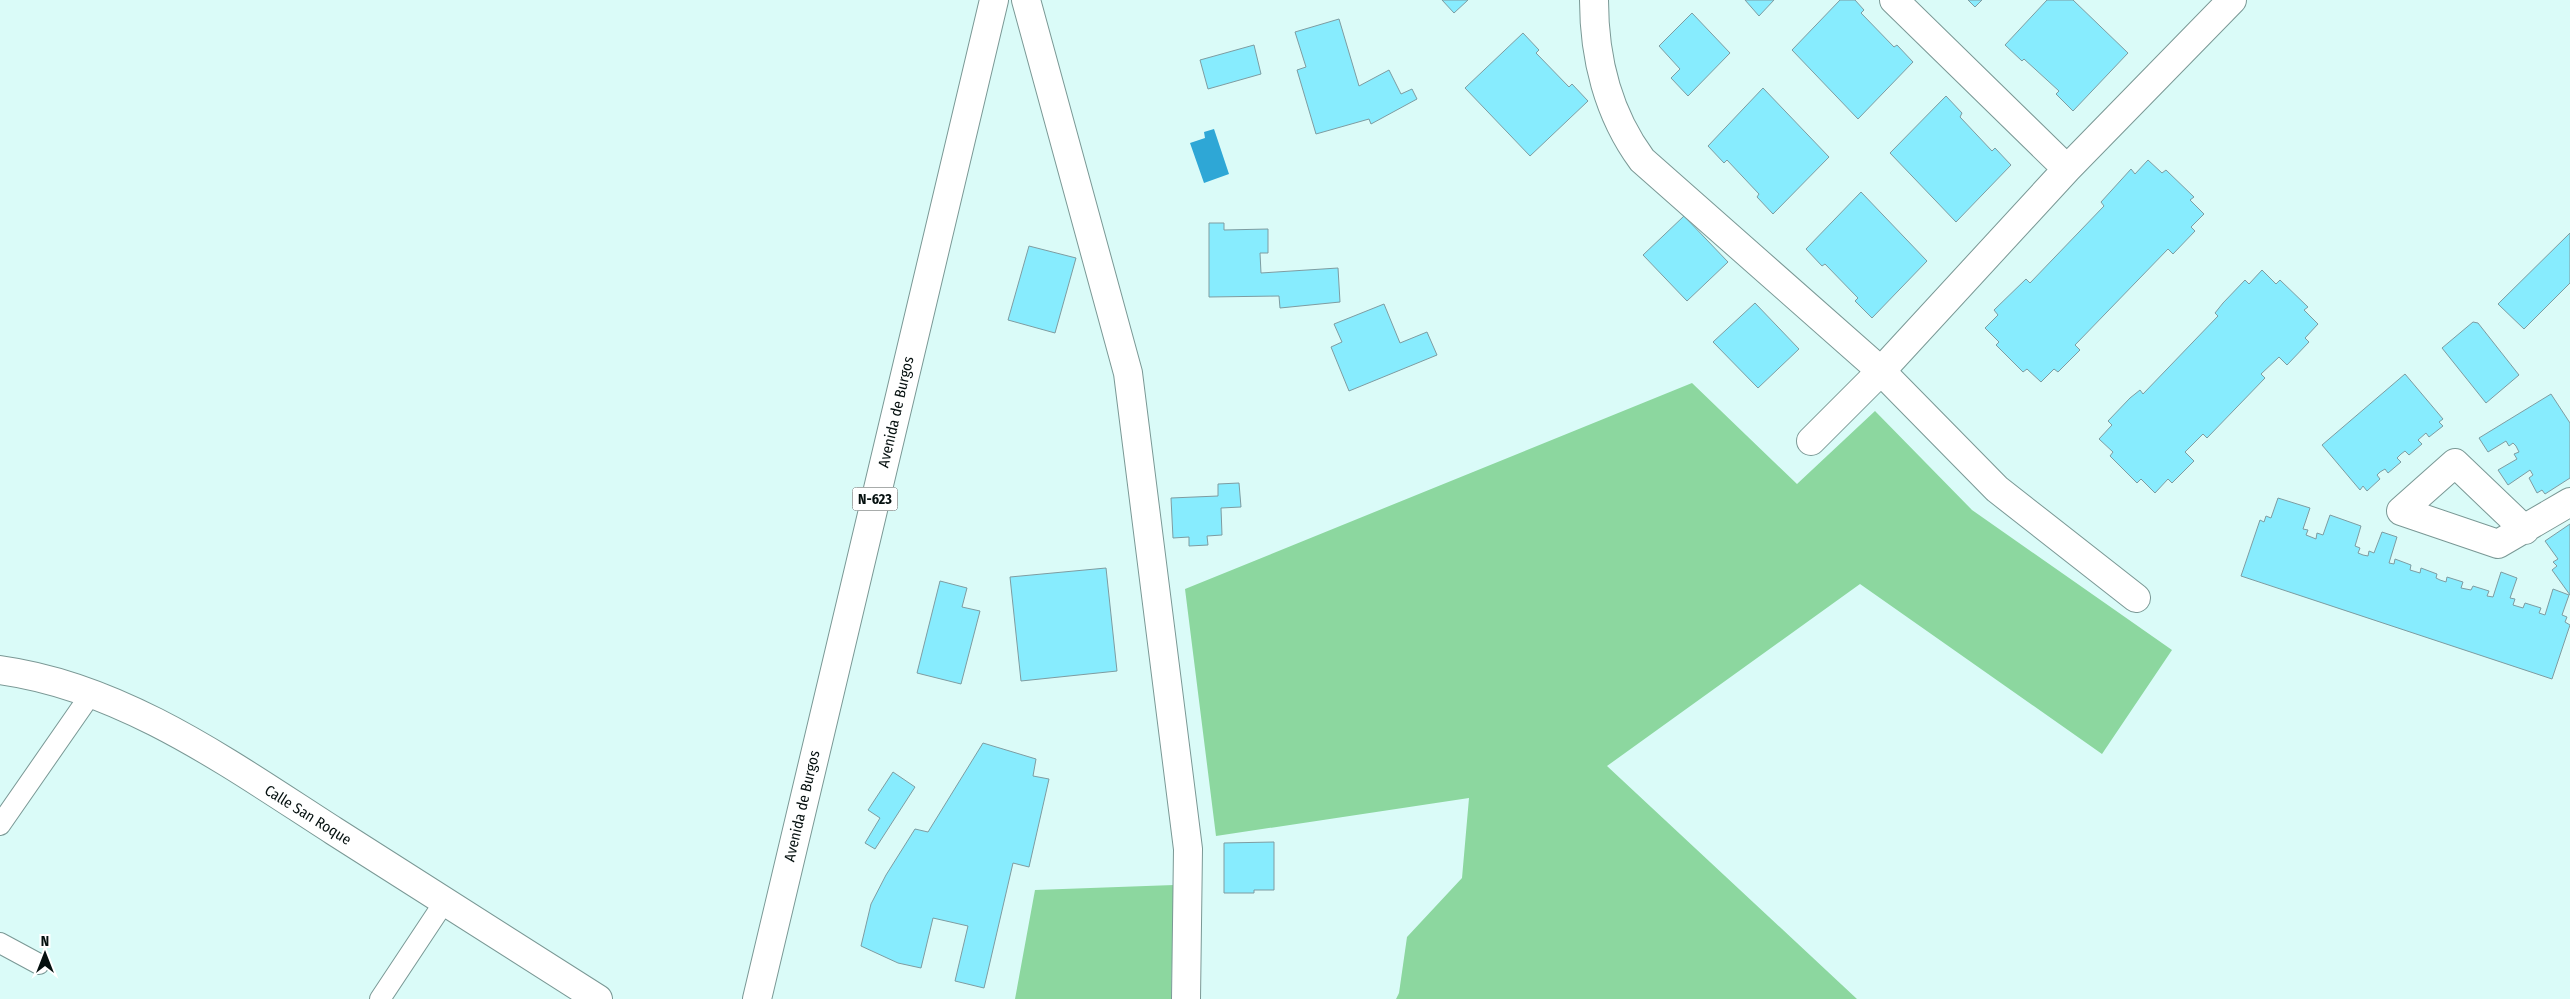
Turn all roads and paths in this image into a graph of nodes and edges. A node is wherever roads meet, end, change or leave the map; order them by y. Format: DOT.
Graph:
graph roads {
  1 [pos="994,0"];
  2 [pos="1026,0"];
  3 [pos="1594,0"];
  4 [pos="1894,0"];
  5 [pos="2232,0"];
  6 [pos="2067,169"];
  7 [pos="1881,371"];
  8 [pos="1811,441"];
  9 [pos="2570,502"];
  10 [pos="2525,530"];
  11 [pos="2136,598"];
  12 [pos="0,670"];
  13 [pos="91,694"];
  14 [pos="0,825"];
  15 [pos="444,902"];
  16 [pos="0,943"];
  17 [pos="39,964"];
  18 [pos="380,999"];
  19 [pos="598,999"];
  20 [pos="757,999"];
  21 [pos="1186,999"];
  1 -- 20 [label="main road, Avenida de Burgos / N-623"];
  2 -- 21 [label="main road"];
  3 -- 7 [label="main road"];
  4 -- 6 [label="main road"];
  5 -- 6 [label="main road"];
  6 -- 7 [label="main road"];
  7 -- 8 [label="main road"];
  7 -- 11 [label="main road"];
  9 -- 10 [label="main road"];
  12 -- 13 [label="main road, Calle San Roque"];
  13 -- 14 [label="lane"];
  13 -- 15 [label="main road, Calle San Roque"];
  15 -- 18 [label="lane"];
  15 -- 19 [label="main road, Calle San Roque"];
  16 -- 17 [label="lane"];
}
